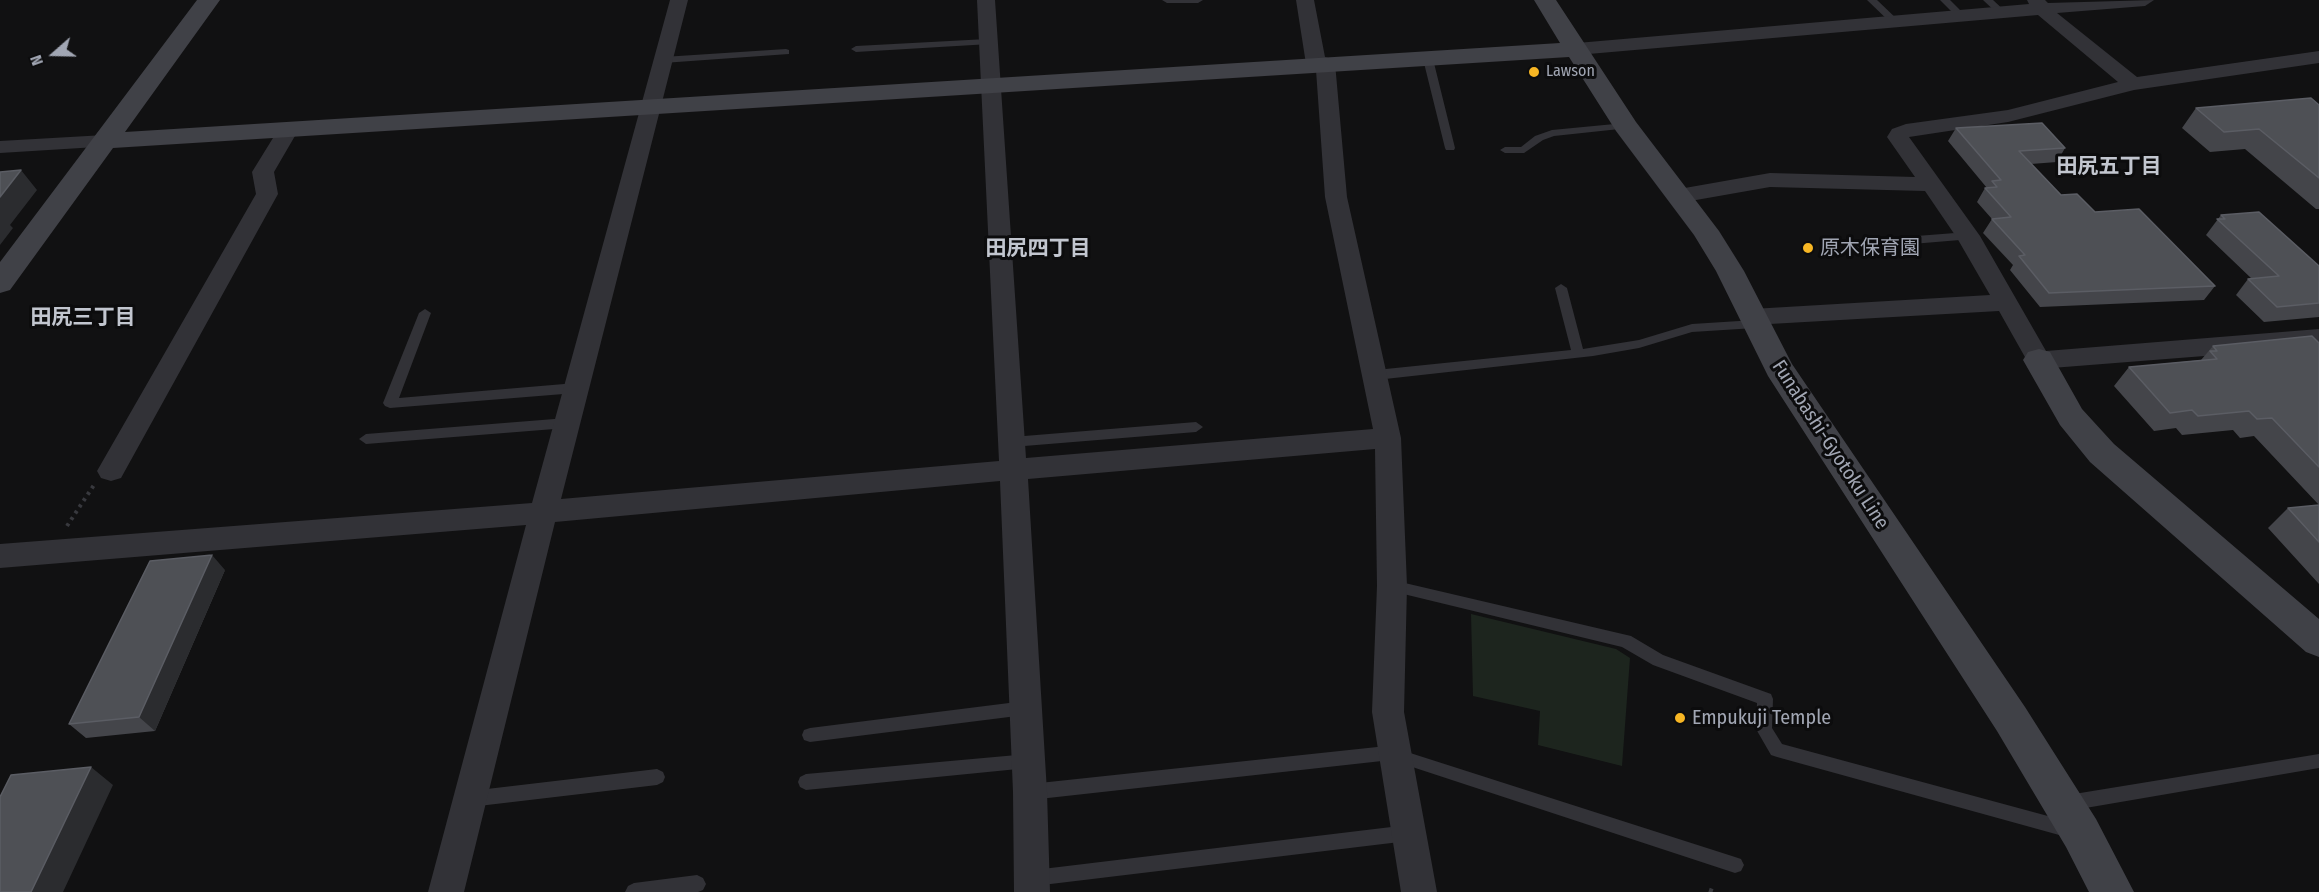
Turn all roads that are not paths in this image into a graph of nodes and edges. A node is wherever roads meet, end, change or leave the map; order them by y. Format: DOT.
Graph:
graph roads {
  1 [pos="209,0"];
  2 [pos="680,0"];
  3 [pos="986,0"];
  4 [pos="1167,0"];
  5 [pos="1198,0"];
  6 [pos="1305,0"];
  7 [pos="1545,0"];
  8 [pos="1872,0"];
  9 [pos="1945,0"];
  10 [pos="1988,0"];
  11 [pos="2145,0"];
  12 [pos="2040,4"];
  13 [pos="2003,14"];
  14 [pos="1963,18"];
  15 [pos="1896,23"];
  16 [pos="987,42"];
  17 [pos="855,49"];
  18 [pos="1577,49"];
  19 [pos="786,52"];
  20 [pos="2319,57"];
  21 [pos="1428,59"];
  22 [pos="663,60"];
  23 [pos="1321,63"];
  24 [pos="990,84"];
  25 [pos="2133,84"];
  26 [pos="651,106"];
  27 [pos="1625,126"];
  28 [pos="288,129"];
  29 [pos="105,141"];
  30 [pos="0,147"];
  31 [pos="1450,148"];
  32 [pos="1505,150"];
  33 [pos="1930,184"];
  34 [pos="1679,196"];
  35 [pos="1968,236"];
  36 [pos="1852,245"];
  37 [pos="0,283"];
  38 [pos="1561,288"];
  39 [pos="2007,302"];
  40 [pos="425,314"];
  41 [pos="1753,320"];
  42 [pos="2319,338"];
  43 [pos="1578,353"];
  44 [pos="2039,360"];
  45 [pos="1376,375"];
  46 [pos="576,388"];
  47 [pos="567,423"];
  48 [pos="1197,427"];
  49 [pos="1388,438"];
  50 [pos="366,439"];
  51 [pos="1012,456"];
  52 [pos="111,471"];
  53 [pos="543,513"];
  54 [pos="0,556"];
  55 [pos="1392,586"];
  56 [pos="2319,641"];
  57 [pos="1025,708"];
  58 [pos="810,735"];
  59 [pos="1396,754"];
  60 [pos="1028,761"];
  61 [pos="2319,761"];
  62 [pos="657,777"];
  63 [pos="806,782"];
  64 [pos="1030,792"];
  65 [pos="471,800"];
  66 [pos="2062,804"];
  67 [pos="1408,833"];
  68 [pos="2081,833"];
  69 [pos="1735,865"];
  70 [pos="697,884"];
  71 [pos="1032,885"];
  72 [pos="446,892"];
  73 [pos="634,892"];
  74 [pos="1419,892"];
  75 [pos="2112,892"];
  1 -- 29 [label="street"];
  2 -- 22 [label="street"];
  3 -- 16 [label="street"];
  4 -- 5 [label="lane"];
  6 -- 23 [label="street"];
  7 -- 18 [label="street, Funabashi-Gyotoku Line"];
  8 -- 15 [label="lane"];
  9 -- 14 [label="lane"];
  10 -- 13 [label="lane"];
  11 -- 12 [label="street"];
  12 -- 13 [label="street"];
  12 -- 25 [label="street"];
  13 -- 14 [label="street"];
  14 -- 15 [label="street"];
  15 -- 18 [label="street"];
  16 -- 17 [label="lane"];
  16 -- 24 [label="street"];
  18 -- 21 [label="street"];
  18 -- 27 [label="street, Funabashi-Gyotoku Line"];
  19 -- 22 [label="lane"];
  20 -- 25 [label="street"];
  21 -- 23 [label="street"];
  21 -- 31 [label="lane"];
  22 -- 26 [label="street"];
  23 -- 24 [label="street"];
  23 -- 45 [label="street"];
  24 -- 26 [label="street"];
  24 -- 51 [label="street"];
  25 -- 33 [label="street"];
  26 -- 28 [label="street"];
  26 -- 46 [label="street"];
  27 -- 32 [label="lane"];
  27 -- 34 [label="street, Funabashi-Gyotoku Line"];
  28 -- 29 [label="street"];
  28 -- 52 [label="street"];
  29 -- 30 [label="street"];
  29 -- 37 [label="street"];
  33 -- 34 [label="street"];
  33 -- 35 [label="street"];
  34 -- 41 [label="street, Funabashi-Gyotoku Line"];
  35 -- 36 [label="lane"];
  35 -- 39 [label="street"];
  38 -- 43 [label="lane"];
  39 -- 41 [label="street"];
  39 -- 44 [label="street"];
  40 -- 46 [label="lane"];
  41 -- 43 [label="lane"];
  41 -- 66 [label="street, Funabashi-Gyotoku Line"];
  42 -- 44 [label="street"];
  43 -- 45 [label="lane"];
  44 -- 56 [label="street"];
  45 -- 49 [label="street"];
  46 -- 47 [label="street"];
  47 -- 50 [label="lane"];
  47 -- 53 [label="street"];
  48 -- 51 [label="lane"];
  49 -- 51 [label="street"];
  49 -- 55 [label="street"];
  51 -- 53 [label="street"];
  51 -- 57 [label="street"];
  53 -- 54 [label="street"];
  53 -- 65 [label="street"];
  55 -- 59 [label="street"];
  55 -- 68 [label="lane"];
  57 -- 58 [label="lane"];
  57 -- 60 [label="street"];
  59 -- 64 [label="lane"];
  59 -- 67 [label="street"];
  59 -- 69 [label="lane"];
  60 -- 63 [label="lane"];
  60 -- 64 [label="street"];
  61 -- 66 [label="lane"];
  62 -- 65 [label="lane"];
  64 -- 71 [label="street"];
  65 -- 72 [label="street"];
  66 -- 68 [label="street, Funabashi-Gyotoku Line"];
  67 -- 71 [label="lane"];
  67 -- 74 [label="street"];
  68 -- 75 [label="street, Funabashi-Gyotoku Line"];
  70 -- 73 [label="lane"];
}
